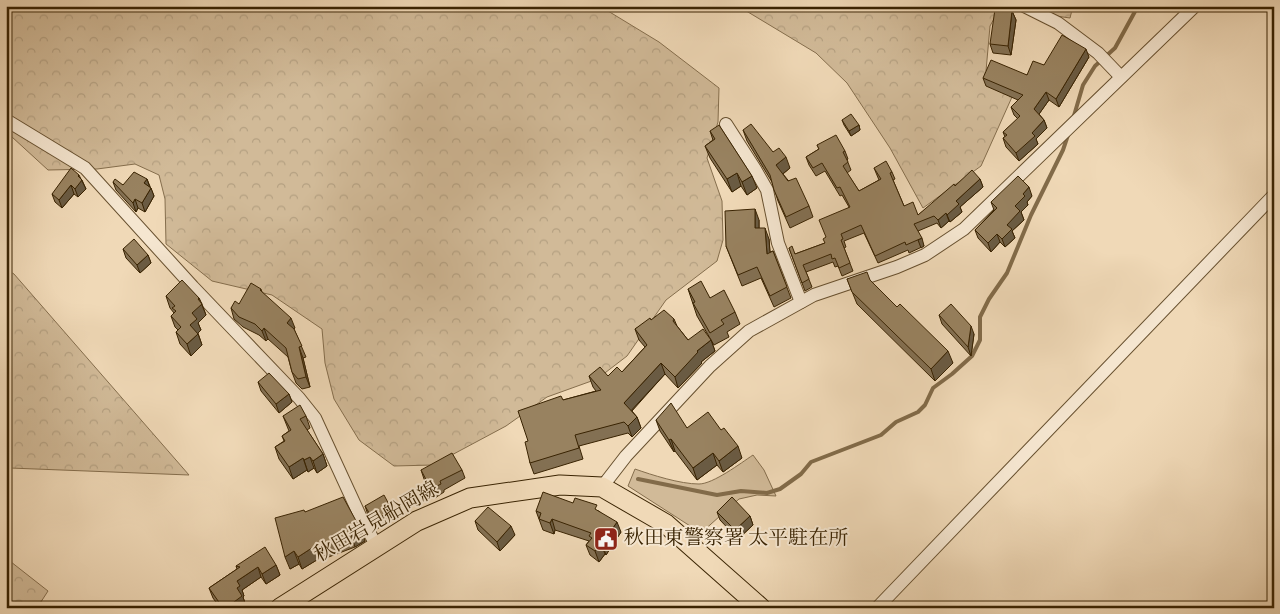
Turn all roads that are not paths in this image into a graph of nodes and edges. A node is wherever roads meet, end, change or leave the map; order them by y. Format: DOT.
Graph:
graph roads {
  1 [pos="1024,6"];
  2 [pos="1195,6"];
  3 [pos="1121,77"];
  4 [pos="6,120"];
  5 [pos="726,124"];
  6 [pos="1274,195"];
  7 [pos="801,302"];
  8 [pos="602,487"];
  9 [pos="378,548"];
  10 [pos="280,608"];
  11 [pos="761,608"];
  12 [pos="877,608"];
  1 -- 3 [label="street"];
  2 -- 3 [label="street"];
  3 -- 7 [label="street"];
  4 -- 9 [label="street"];
  5 -- 7 [label="street"];
  6 -- 12 [label="street"];
  7 -- 8 [label="street"];
  8 -- 9 [label="main road, 秋田岩見船岡線"];
  8 -- 11 [label="main road, 秋田岩見船岡線"];
  9 -- 10 [label="main road, 秋田岩見船岡線"];
}
